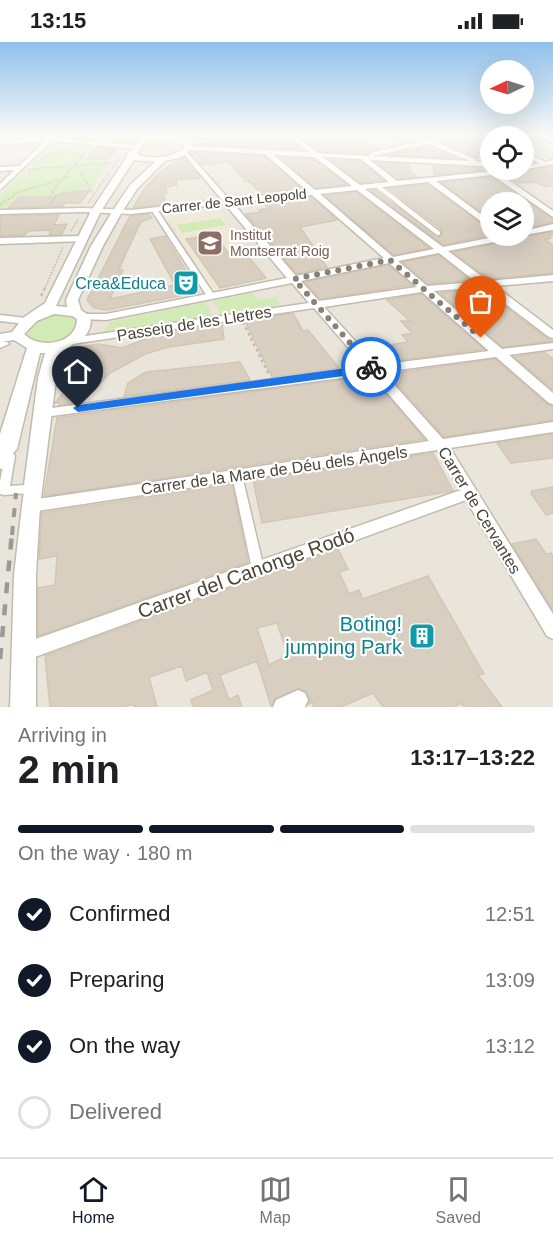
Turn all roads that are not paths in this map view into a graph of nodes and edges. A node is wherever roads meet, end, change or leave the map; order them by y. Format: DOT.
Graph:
graph roads {
  1 [pos="124,167"];
  2 [pos="154,167"];
  3 [pos="202,167"];
  4 [pos="284,167"];
  5 [pos="332,167"];
  6 [pos="375,167"];
  7 [pos="23,168"];
  8 [pos="0,169"];
  9 [pos="480,170"];
  10 [pos="428,179"];
  11 [pos="506,180"];
  12 [pos="395,183"];
  13 [pos="376,185"];
  14 [pos="0,188"];
  15 [pos="359,188"];
  16 [pos="313,192"];
  17 [pos="228,201"];
  18 [pos="96,211"];
  19 [pos="0,212"];
  20 [pos="117,212"];
  21 [pos="155,212"];
  22 [pos="553,215"];
  23 [pos="480,218"];
  24 [pos="553,227"];
  25 [pos="534,231"];
  26 [pos="438,232"];
  27 [pos="81,239"];
  28 [pos="0,241"];
  29 [pos="480,242"];
  30 [pos="441,250"];
  31 [pos="390,260"];
  32 [pos="553,278"];
  33 [pos="294,279"];
  34 [pos="483,283"];
  35 [pos="423,289"];
  36 [pos="209,292"];
  37 [pos="316,304"];
  38 [pos="41,313"];
  39 [pos="80,314"];
  40 [pos="0,318"];
  41 [pos="26,321"];
  42 [pos="17,335"];
  43 [pos="553,335"];
  44 [pos="1,343"];
  45 [pos="66,343"];
  46 [pos="553,346"];
  47 [pos="34,347"];
  48 [pos="499,354"];
  49 [pos="373,369"];
  50 [pos="553,400"];
  51 [pos="44,413"];
  52 [pos="553,427"];
  53 [pos="441,445"];
  54 [pos="5,459"];
  55 [pos="237,476"];
  56 [pos="469,493"];
  57 [pos="31,506"];
  58 [pos="258,569"];
  59 [pos="553,630"];
  60 [pos="24,652"];
  61 [pos="23,707"];
  1 -- 18 [label="street"];
  2 -- 20 [label="street"];
  3 -- 17 [label="street, Carrer de Cervantes"];
  4 -- 16 [label="street"];
  5 -- 15 [label="street"];
  6 -- 12 [label="street"];
  7 -- 8 [label="street"];
  7 -- 14 [label="street"];
  9 -- 10 [label="street, Carrer de Sant Leopold"];
  10 -- 12 [label="street, Carrer de Sant Leopold"];
  10 -- 23 [label="street"];
  11 -- 22 [label="street"];
  12 -- 13 [label="street, Carrer de Sant Leopold"];
  13 -- 15 [label="street, Carrer de Sant Leopold"];
  13 -- 26 [label="lane"];
  15 -- 16 [label="street, Carrer de Sant Leopold"];
  15 -- 30 [label="street"];
  16 -- 17 [label="street, Carrer de Sant Leopold"];
  16 -- 31 [label="street"];
  17 -- 20 [label="street, Carrer de Sant Leopold"];
  17 -- 33 [label="street, Carrer de Cervantes"];
  18 -- 19 [label="street, Carrer de Sant Leopold"];
  18 -- 20 [label="street, Carrer de Sant Leopold"];
  18 -- 27 [label="street"];
  20 -- 39 [label="street"];
  21 -- 36 [label="street, Passeig de les Lletres"];
  24 -- 25 [label="street"];
  27 -- 28 [label="street"];
  27 -- 38 [label="street"];
  29 -- 30 [label="street, Passeig de les Lletres"];
  30 -- 31 [label="street, Passeig de les Lletres"];
  30 -- 34 [label="street"];
  31 -- 33 [label="street, Passeig de les Lletres"];
  31 -- 35 [label="street"];
  32 -- 34 [label="street, Passeig de les Lletres"];
  33 -- 37 [label="street, Carrer de Cervantes"];
  33 -- 39 [label="street, Passeig de les Lletres"];
  34 -- 35 [label="street, Passeig de les Lletres"];
  34 -- 43 [label="street"];
  35 -- 37 [label="street, Passeig de les Lletres"];
  35 -- 48 [label="street"];
  37 -- 45 [label="street, Passeig de les Lletres"];
  37 -- 49 [label="street, Carrer de Cervantes"];
  38 -- 39 [label="street"];
  38 -- 41 [label="street"];
  39 -- 45 [label="street"];
  40 -- 41 [label="street"];
  41 -- 42 [label="street"];
  42 -- 44 [label="street"];
  42 -- 47 [label="street"];
  45 -- 47 [label="street"];
  45 -- 51 [label="street"];
  46 -- 48 [label="street"];
  47 -- 54 [label="street"];
  48 -- 49 [label="street"];
  48 -- 50 [label="street"];
  49 -- 51 [label="street"];
  49 -- 53 [label="street, Carrer de Cervantes"];
  51 -- 57 [label="street"];
  52 -- 53 [label="street, Carrer de la Mare de Déu dels Àngels"];
  53 -- 55 [label="street, Carrer de la Mare de Déu dels Àngels"];
  53 -- 56 [label="street, Carrer de Cervantes"];
  54 -- 54 [label="street"];
  55 -- 57 [label="street, Carrer de la Mare de Déu dels Àngels"];
  55 -- 58 [label="street"];
  56 -- 58 [label="street, Carrer del Canonge Rodó"];
  56 -- 59 [label="street, Carrer de Cervantes"];
  57 -- 60 [label="street"];
  58 -- 60 [label="street, Carrer del Canonge Rodó"];
  60 -- 61 [label="street"];
}
